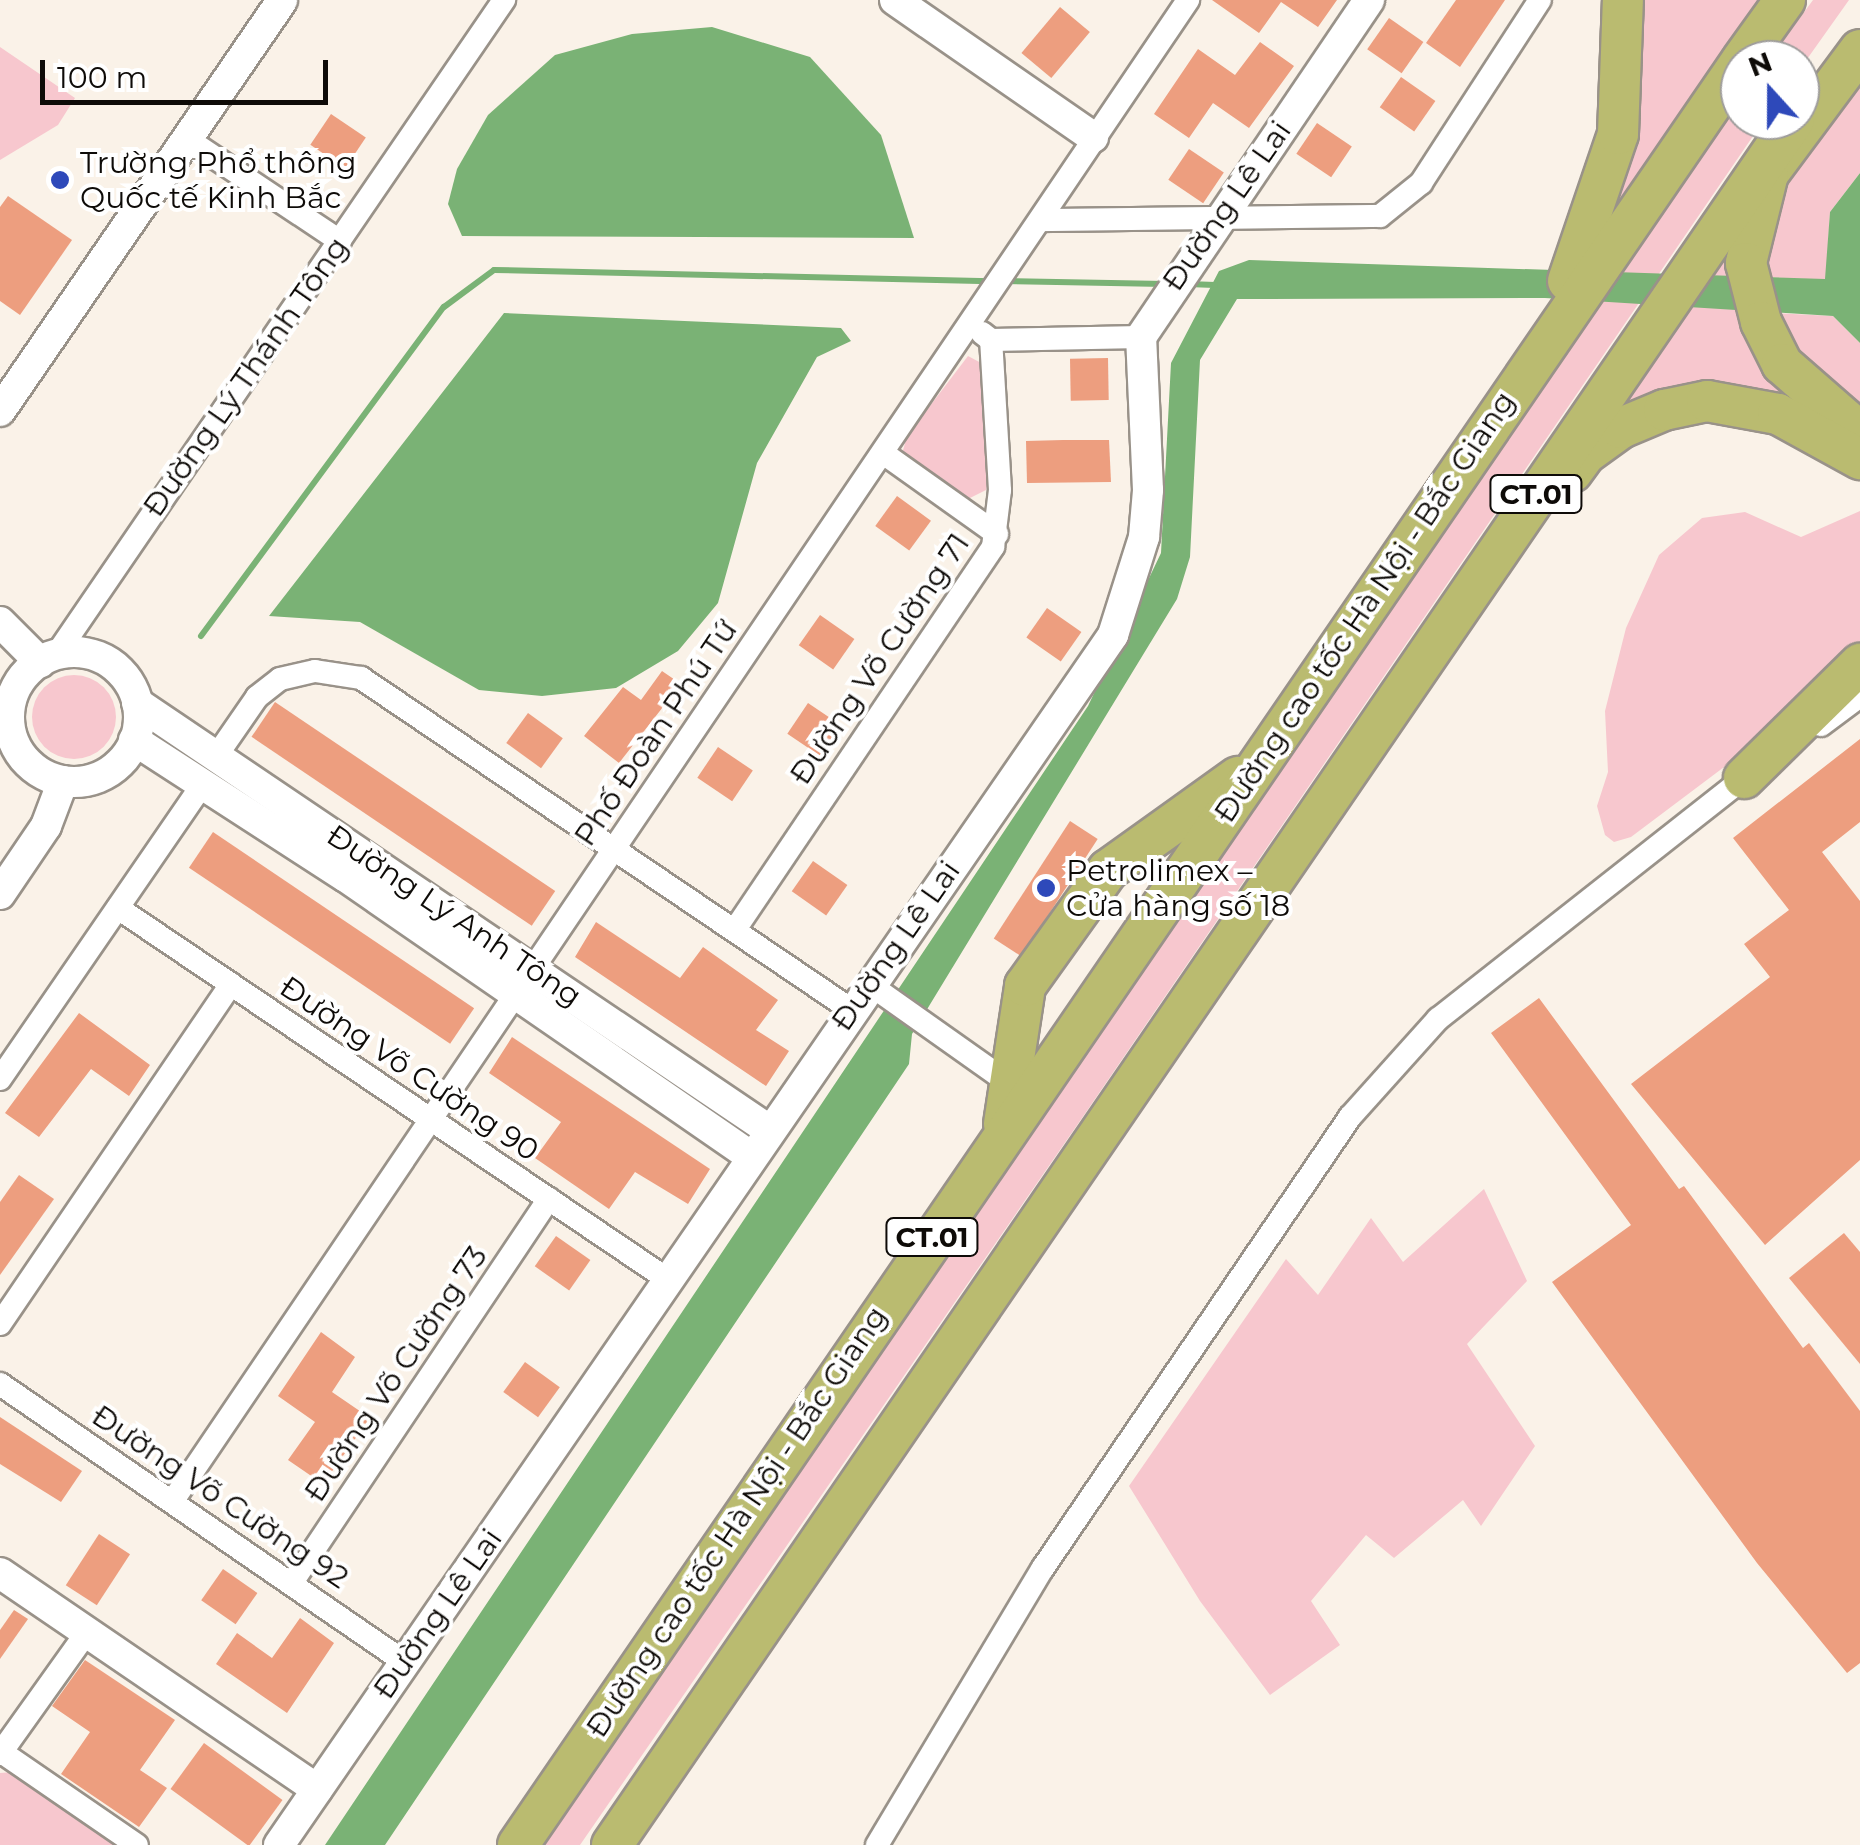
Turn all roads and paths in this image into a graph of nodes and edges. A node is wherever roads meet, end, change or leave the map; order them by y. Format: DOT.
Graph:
graph roads {
  1 [pos="282,0"];
  2 [pos="504,0"];
  3 [pos="895,0"];
  4 [pos="1370,0"];
  5 [pos="1540,0"];
  6 [pos="1623,0"];
  7 [pos="1785,0"];
  8 [pos="1185,1"];
  9 [pos="1860,29"];
  10 [pos="1757,40"];
  11 [pos="1860,50"];
  12 [pos="1820,84"];
  13 [pos="1720,92"];
  14 [pos="1093,137"];
  15 [pos="186,139"];
  16 [pos="1780,140"];
  17 [pos="1043,220"];
  18 [pos="1206,235"];
  19 [pos="340,241"];
  20 [pos="982,326"];
  21 [pos="1146,326"];
  22 [pos="0,412"];
  23 [pos="884,452"];
  24 [pos="1854,452"];
  25 [pos="997,534"];
  26 [pos="0,622"];
  27 [pos="1348,631"];
  28 [pos="48,658"];
  29 [pos="1860,664"];
  30 [pos="1860,696"];
  31 [pos="138,704"];
  32 [pos="5,705"];
  33 [pos="134,740"];
  34 [pos="216,755"];
  35 [pos="10,761"];
  36 [pos="1258,763"];
  37 [pos="1744,778"];
  38 [pos="63,781"];
  39 [pos="202,784"];
  40 [pos="614,846"];
  41 [pos="354,866"];
  42 [pos="1278,868"];
  43 [pos="0,894"];
  44 [pos="118,908"];
  45 [pos="736,928"];
  46 [pos="528,983"];
  47 [pos="231,984"];
  48 [pos="869,984"];
  49 [pos="850,1009"];
  50 [pos="0,1079"];
  51 [pos="1010,1084"];
  52 [pos="431,1119"];
  53 [pos="768,1130"];
  54 [pos="1002,1136"];
  55 [pos="750,1156"];
  56 [pos="549,1199"];
  57 [pos="667,1279"];
  58 [pos="0,1324"];
  59 [pos="0,1384"];
  60 [pos="174,1498"];
  61 [pos="0,1573"];
  62 [pos="293,1582"];
  63 [pos="88,1632"];
  64 [pos="405,1662"];
  65 [pos="710,1705"];
  66 [pos="0,1752"];
  67 [pos="317,1789"];
  68 [pos="137,1845"];
  69 [pos="279,1845"];
  70 [pos="518,1845"];
  71 [pos="612,1845"];
  72 [pos="626,1845"];
  73 [pos="877,1845"];
  1 -- 15 [label="street"];
  2 -- 19 [label="street, Đường Lý Thánh Tông"];
  3 -- 14 [label="street"];
  4 -- 18 [label="street, Đường Lê Lai"];
  5 -- 18 [label="street"];
  6 -- 27 [label="highway"];
  7 -- 10 [label="highway, Đường cao tốc Hà Nội - Bắc Giang / CT.01"];
  8 -- 14 [label="street, Phố Đoàn Phú Tứ"];
  9 -- 12 [label="highway"];
  11 -- 24 [label="highway"];
  13 -- 27 [label="highway, Đường cao tốc Hà Nội - Bắc Giang / CT.01"];
  14 -- 17 [label="street, Phố Đoàn Phú Tứ"];
  15 -- 19 [label="street"];
  15 -- 22 [label="street"];
  16 -- 42 [label="highway, CT.01"];
  17 -- 18 [label="street"];
  17 -- 20 [label="street, Phố Đoàn Phú Tứ"];
  18 -- 21 [label="street, Đường Lê Lai"];
  19 -- 28 [label="street, Đường Lý Thánh Tông"];
  20 -- 21 [label="street"];
  20 -- 23 [label="street, Phố Đoàn Phú Tứ"];
  20 -- 25 [label="street, Đường Võ Cường 71"];
  21 -- 48 [label="street, Đường Lê Lai"];
  23 -- 25 [label="street"];
  23 -- 40 [label="street, Phố Đoàn Phú Tứ"];
  24 -- 42 [label="highway"];
  25 -- 45 [label="street, Đường Võ Cường 71"];
  26 -- 28 [label="street"];
  27 -- 36 [label="highway, Đường cao tốc Hà Nội - Bắc Giang / CT.01"];
  28 -- 31 [label="street"];
  28 -- 32 [label="street"];
  29 -- 37 [label="highway"];
  30 -- 37 [label="street"];
  31 -- 33 [label="street"];
  31 -- 34 [label="street, Đường Lý Anh Tông"];
  32 -- 35 [label="street"];
  33 -- 38 [label="street"];
  33 -- 39 [label="street, Đường Lý Anh Tông"];
  34 -- 40 [label="street"];
  34 -- 41 [label="street, Đường Lý Anh Tông"];
  35 -- 38 [label="street"];
  36 -- 51 [label="highway"];
  36 -- 54 [label="highway, Đường cao tốc Hà Nội - Bắc Giang / CT.01"];
  37 -- 73 [label="street"];
  38 -- 43 [label="street"];
  39 -- 41 [label="street, Đường Lý Anh Tông"];
  39 -- 44 [label="street"];
  40 -- 45 [label="street"];
  40 -- 46 [label="street, Phố Đoàn Phú Tứ"];
  41 -- 46 [label="street, Đường Lý Anh Tông"];
  42 -- 65 [label="highway, CT.01"];
  44 -- 47 [label="street, Đường Võ Cường 90"];
  44 -- 50 [label="street"];
  45 -- 49 [label="street"];
  46 -- 52 [label="street, Phố Đoàn Phú Tứ"];
  46 -- 53 [label="street, Đường Lý Anh Tông"];
  46 -- 55 [label="street, Đường Lý Anh Tông"];
  47 -- 52 [label="street, Đường Võ Cường 90"];
  47 -- 58 [label="street"];
  48 -- 49 [label="street, Đường Lê Lai"];
  48 -- 51 [label="street"];
  49 -- 53 [label="street, Đường Lê Lai"];
  51 -- 54 [label="highway"];
  52 -- 56 [label="street, Đường Võ Cường 90"];
  52 -- 60 [label="street, Phố Đoàn Phú Tứ"];
  53 -- 55 [label="street, Đường Lê Lai"];
  54 -- 70 [label="highway, Đường cao tốc Hà Nội - Bắc Giang / CT.01"];
  55 -- 57 [label="street, Đường Lê Lai"];
  56 -- 57 [label="street, Đường Võ Cường 90"];
  56 -- 62 [label="street, Đường Võ Cường 73"];
  57 -- 64 [label="street, Đường Lê Lai"];
  59 -- 60 [label="street, Đường Võ Cường 92"];
  60 -- 62 [label="street, Đường Võ Cường 92"];
  61 -- 63 [label="street"];
  62 -- 64 [label="street, Đường Võ Cường 92"];
  63 -- 66 [label="street"];
  63 -- 67 [label="street"];
  64 -- 67 [label="street, Đường Lê Lai"];
  65 -- 71 [label="highway, CT.01"];
  65 -- 72 [label="highway"];
  66 -- 68 [label="street"];
  67 -- 69 [label="street, Đường Lê Lai"];
}
